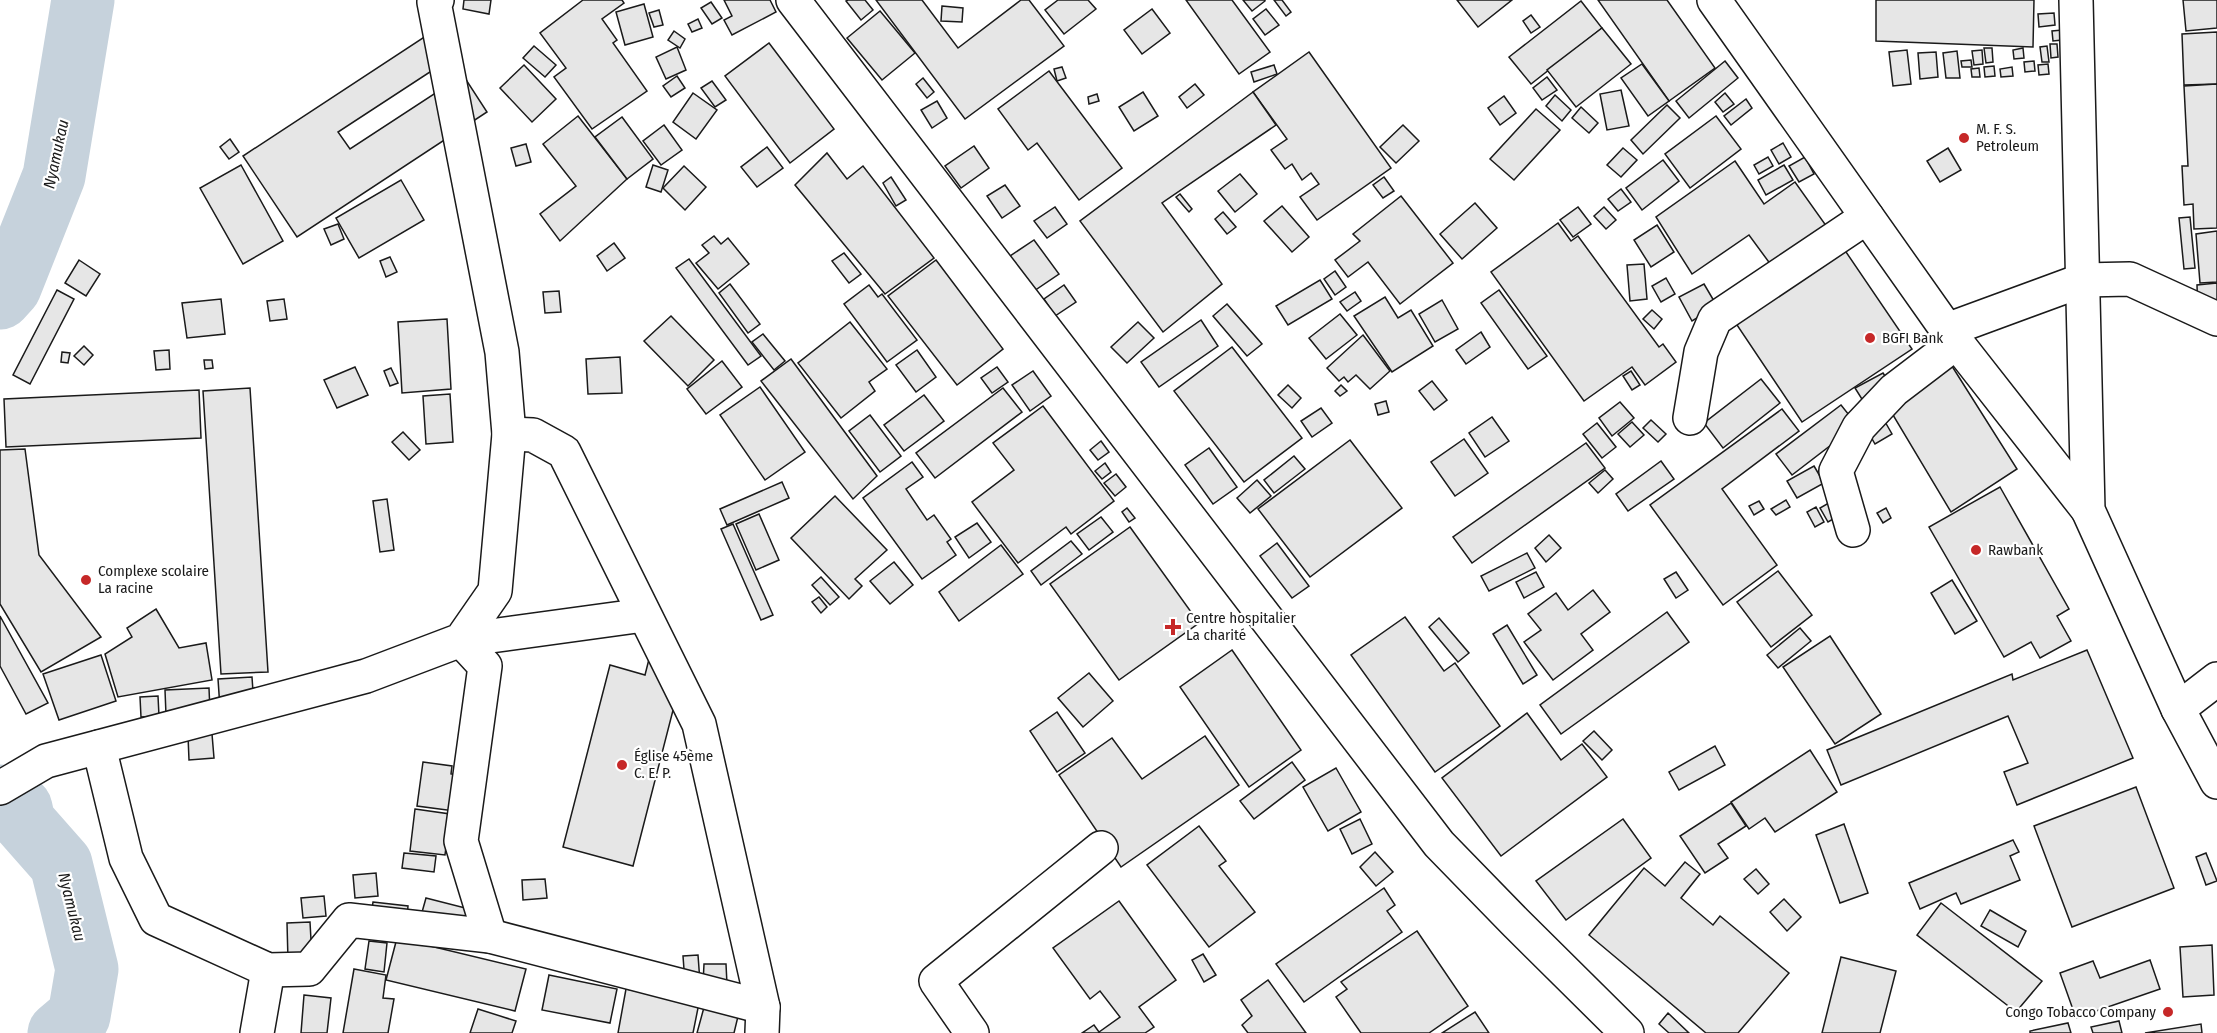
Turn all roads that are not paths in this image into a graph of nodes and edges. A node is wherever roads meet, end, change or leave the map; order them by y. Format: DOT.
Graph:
graph roads {
  1 [pos="437,0"];
  2 [pos="793,0"];
  3 [pos="1714,0"];
  4 [pos="2076,0"];
  5 [pos="1867,217"];
  6 [pos="2083,280"];
  7 [pos="2217,319"];
  8 [pos="1952,336"];
  9 [pos="1690,418"];
  10 [pos="509,434"];
  11 [pos="2088,510"];
  12 [pos="1853,530"];
  13 [pos="644,615"];
  14 [pos="461,640"];
  15 [pos="2217,679"];
  16 [pos="2178,709"];
  17 [pos="99,747"];
  18 [pos="2217,782"];
  19 [pos="0,788"];
  20 [pos="1101,848"];
  21 [pos="490,936"];
  22 [pos="268,969"];
  23 [pos="762,1020"];
  24 [pos="257,1033"];
  25 [pos="972,1033"];
  26 [pos="1627,1033"];
  1 -- 10 [label="street"];
  2 -- 26 [label="street"];
  3 -- 5 [label="street"];
  4 -- 6 [label="street"];
  5 -- 8 [label="street"];
  5 -- 9 [label="street"];
  6 -- 7 [label="street"];
  6 -- 8 [label="street"];
  6 -- 11 [label="street"];
  8 -- 11 [label="street"];
  8 -- 12 [label="street"];
  10 -- 13 [label="street"];
  10 -- 14 [label="street"];
  11 -- 16 [label="street"];
  13 -- 14 [label="street"];
  13 -- 23 [label="street"];
  14 -- 17 [label="street"];
  14 -- 21 [label="street"];
  15 -- 16 [label="street"];
  16 -- 18 [label="street"];
  17 -- 19 [label="street"];
  17 -- 22 [label="street"];
  20 -- 25 [label="street"];
  21 -- 22 [label="street"];
  21 -- 23 [label="street"];
  22 -- 24 [label="street"];
}
